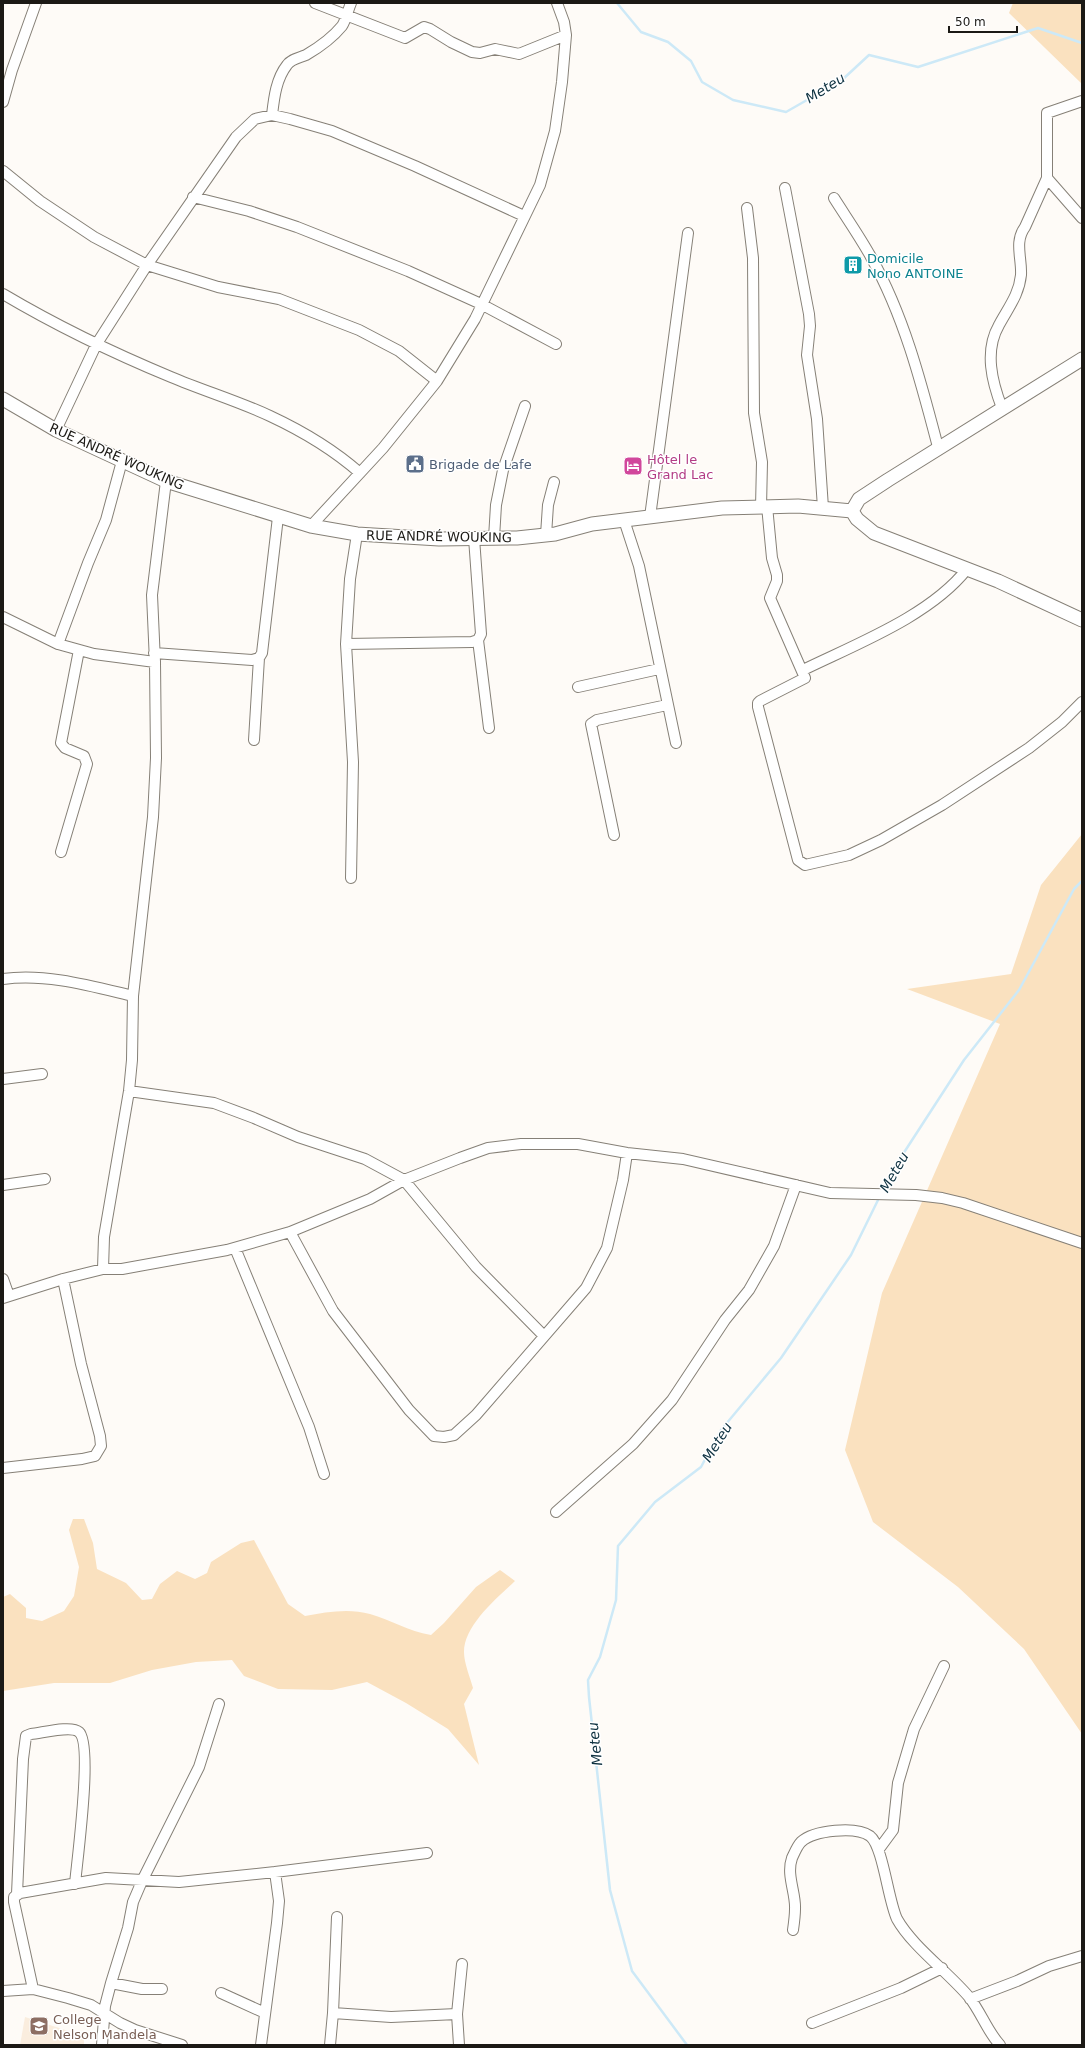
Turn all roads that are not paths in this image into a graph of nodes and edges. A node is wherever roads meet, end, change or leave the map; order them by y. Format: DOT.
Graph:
graph roads {
  1 [pos="36,3"];
  2 [pos="315,3"];
  3 [pos="351,3"];
  4 [pos="557,3"];
  5 [pos="346,16"];
  6 [pos="566,35"];
  7 [pos="1082,101"];
  8 [pos="3,102"];
  9 [pos="272,115"];
  10 [pos="3,171"];
  11 [pos="1047,178"];
  12 [pos="784,188"];
  13 [pos="193,197"];
  14 [pos="834,198"];
  15 [pos="747,208"];
  16 [pos="524,216"];
  17 [pos="1082,218"];
  18 [pos="688,233"];
  19 [pos="147,265"];
  20 [pos="3,294"];
  21 [pos="481,304"];
  22 [pos="556,344"];
  23 [pos="96,345"];
  24 [pos="1082,359"];
  25 [pos="437,381"];
  26 [pos="3,399"];
  27 [pos="525,406"];
  28 [pos="1002,408"];
  29 [pos="56,430"];
  30 [pos="938,447"];
  31 [pos="122,461"];
  32 [pos="360,472"];
  33 [pos="166,481"];
  34 [pos="554,482"];
  35 [pos="764,506"];
  36 [pos="823,508"];
  37 [pos="852,511"];
  38 [pos="278,516"];
  39 [pos="650,517"];
  40 [pos="624,520"];
  41 [pos="311,526"];
  42 [pos="357,534"];
  43 [pos="546,535"];
  44 [pos="474,538"];
  45 [pos="494,538"];
  46 [pos="967,569"];
  47 [pos="3,617"];
  48 [pos="1082,620"];
  49 [pos="478,640"];
  50 [pos="58,644"];
  51 [pos="346,644"];
  52 [pos="79,650"];
  53 [pos="154,657"];
  54 [pos="259,658"];
  55 [pos="660,669"];
  56 [pos="803,670"];
  57 [pos="578,687"];
  58 [pos="1082,702"];
  59 [pos="667,705"];
  60 [pos="489,728"];
  61 [pos="254,740"];
  62 [pos="676,743"];
  63 [pos="614,835"];
  64 [pos="62,852"];
  65 [pos="351,878"];
  66 [pos="3,979"];
  67 [pos="133,996"];
  68 [pos="42,1074"];
  69 [pos="3,1079"];
  70 [pos="129,1091"];
  71 [pos="627,1153"];
  72 [pos="45,1179"];
  73 [pos="404,1180"];
  74 [pos="3,1185"];
  75 [pos="796,1185"];
  76 [pos="290,1232"];
  77 [pos="1082,1243"];
  78 [pos="235,1248"];
  79 [pos="103,1270"];
  80 [pos="3,1279"];
  81 [pos="63,1279"];
  82 [pos="6,1297"];
  83 [pos="544,1336"];
  84 [pos="3,1468"];
  85 [pos="324,1474"];
  86 [pos="556,1512"];
  87 [pos="944,1666"];
  88 [pos="219,1704"];
  89 [pos="879,1849"];
  90 [pos="427,1853"];
  91 [pos="275,1872"];
  92 [pos="142,1880"];
  93 [pos="75,1884"];
  94 [pos="17,1894"];
  95 [pos="337,1917"];
  96 [pos="793,1930"];
  97 [pos="1082,1956"];
  98 [pos="462,1964"];
  99 [pos="942,1968"];
  100 [pos="111,1983"];
  101 [pos="33,1989"];
  102 [pos="162,1989"];
  103 [pos="3,1991"];
  104 [pos="221,1993"];
  105 [pos="970,1999"];
  106 [pos="105,2013"];
  107 [pos="265,2013"];
  108 [pos="333,2013"];
  109 [pos="457,2014"];
  110 [pos="812,2023"];
  111 [pos="102,2045"];
  112 [pos="182,2045"];
  113 [pos="261,2045"];
  114 [pos="330,2045"];
  115 [pos="459,2045"];
  116 [pos="1000,2045"];
  1 -- 8 [label="street"];
  2 -- 5 [label="street"];
  3 -- 5 [label="street"];
  4 -- 6 [label="street"];
  5 -- 6 [label="street"];
  5 -- 9 [label="street"];
  6 -- 16 [label="street"];
  7 -- 11 [label="street"];
  9 -- 13 [label="street"];
  9 -- 16 [label="street"];
  10 -- 19 [label="street"];
  11 -- 17 [label="street"];
  11 -- 28 [label="street"];
  12 -- 36 [label="street"];
  13 -- 19 [label="street"];
  13 -- 21 [label="street"];
  14 -- 30 [label="street"];
  15 -- 35 [label="street"];
  16 -- 21 [label="street"];
  18 -- 39 [label="street"];
  19 -- 23 [label="street"];
  19 -- 25 [label="street"];
  20 -- 23 [label="street"];
  21 -- 22 [label="street"];
  21 -- 25 [label="street"];
  23 -- 29 [label="street"];
  23 -- 32 [label="street"];
  24 -- 28 [label="street"];
  25 -- 32 [label="street"];
  26 -- 29 [label="street, RUE ANDRÉ WOUKING"];
  27 -- 45 [label="street"];
  28 -- 30 [label="street"];
  29 -- 31 [label="street, RUE ANDRÉ WOUKING"];
  30 -- 37 [label="street"];
  31 -- 33 [label="street, RUE ANDRÉ WOUKING"];
  31 -- 50 [label="street"];
  32 -- 41 [label="street"];
  33 -- 38 [label="street, RUE ANDRÉ WOUKING"];
  33 -- 53 [label="street"];
  34 -- 43 [label="street"];
  35 -- 36 [label="street, RUE ANDRÉ WOUKING"];
  35 -- 39 [label="street, RUE ANDRÉ WOUKING"];
  35 -- 56 [label="street"];
  36 -- 37 [label="street, RUE ANDRÉ WOUKING"];
  37 -- 46 [label="street"];
  38 -- 41 [label="street, RUE ANDRÉ WOUKING"];
  38 -- 54 [label="street"];
  39 -- 40 [label="street, RUE ANDRÉ WOUKING"];
  40 -- 43 [label="street, RUE ANDRÉ WOUKING"];
  40 -- 55 [label="street"];
  41 -- 42 [label="street, RUE ANDRÉ WOUKING"];
  42 -- 44 [label="street, RUE ANDRÉ WOUKING"];
  42 -- 51 [label="street"];
  43 -- 45 [label="street, RUE ANDRÉ WOUKING"];
  44 -- 45 [label="street, RUE ANDRÉ WOUKING"];
  44 -- 49 [label="street"];
  46 -- 48 [label="street"];
  46 -- 56 [label="street"];
  47 -- 50 [label="street"];
  49 -- 51 [label="street"];
  49 -- 60 [label="street"];
  50 -- 52 [label="street"];
  51 -- 65 [label="street"];
  52 -- 53 [label="street"];
  52 -- 64 [label="street"];
  53 -- 54 [label="street"];
  53 -- 67 [label="street"];
  54 -- 61 [label="street"];
  55 -- 57 [label="street"];
  55 -- 59 [label="street"];
  56 -- 58 [label="street"];
  59 -- 62 [label="street"];
  59 -- 63 [label="street"];
  66 -- 67 [label="street"];
  67 -- 70 [label="street"];
  68 -- 69 [label="street"];
  70 -- 73 [label="street"];
  70 -- 79 [label="street"];
  71 -- 73 [label="street"];
  71 -- 75 [label="street"];
  71 -- 83 [label="street"];
  72 -- 74 [label="street"];
  73 -- 76 [label="street"];
  73 -- 83 [label="street"];
  75 -- 77 [label="street"];
  75 -- 86 [label="street"];
  76 -- 78 [label="street"];
  76 -- 83 [label="street"];
  78 -- 79 [label="street"];
  78 -- 85 [label="street"];
  79 -- 81 [label="street"];
  80 -- 82 [label="street"];
  81 -- 82 [label="street"];
  81 -- 84 [label="street"];
  87 -- 89 [label="street"];
  88 -- 92 [label="street"];
  89 -- 96 [label="street"];
  89 -- 99 [label="street"];
  90 -- 91 [label="street"];
  91 -- 92 [label="street"];
  91 -- 107 [label="street"];
  92 -- 93 [label="street"];
  92 -- 100 [label="street"];
  93 -- 94 [label="street"];
  93 -- 94 [label="street"];
  94 -- 101 [label="street"];
  95 -- 108 [label="street"];
  97 -- 105 [label="street"];
  98 -- 109 [label="street"];
  99 -- 105 [label="street"];
  99 -- 110 [label="street"];
  100 -- 102 [label="street"];
  100 -- 106 [label="street"];
  101 -- 103 [label="street"];
  101 -- 106 [label="street"];
  104 -- 107 [label="street"];
  105 -- 116 [label="street"];
  106 -- 111 [label="street"];
  106 -- 112 [label="street"];
  107 -- 113 [label="street"];
  108 -- 109 [label="street"];
  108 -- 114 [label="street"];
  109 -- 115 [label="street"];
}
